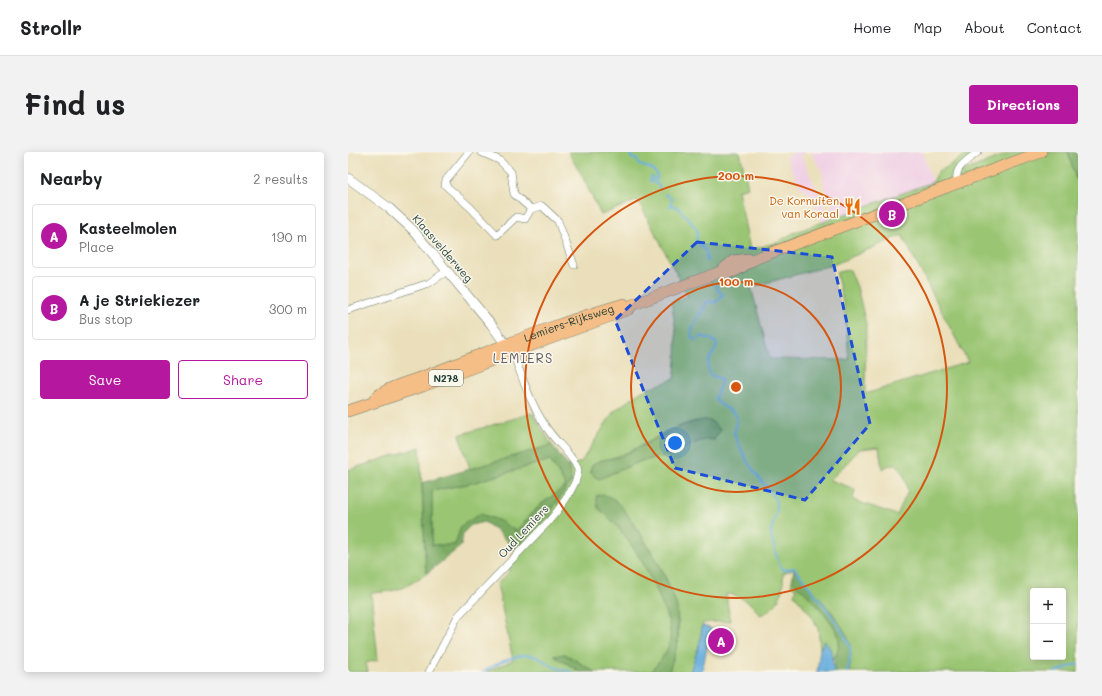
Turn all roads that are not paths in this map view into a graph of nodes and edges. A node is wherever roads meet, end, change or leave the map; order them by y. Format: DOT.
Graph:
graph roads {
  1 [pos="469,152"];
  2 [pos="481,152"];
  3 [pos="978,152"];
  4 [pos="1040,152"];
  5 [pos="348,178"];
  6 [pos="958,183"];
  7 [pos="531,209"];
  8 [pos="574,265"];
  9 [pos="447,271"];
  10 [pos="348,310"];
  11 [pos="510,350"];
  12 [pos="348,410"];
  13 [pos="430,672"];
  1 -- 7 [label="street"];
  2 -- 7 [label="street"];
  3 -- 6 [label="street"];
  4 -- 6 [label="main road, Lemiers-Rijksweg / N278"];
  5 -- 9 [label="street, Klaasvelderweg"];
  6 -- 11 [label="main road, Lemiers-Rijksweg / N278"];
  7 -- 8 [label="street"];
  9 -- 10 [label="street"];
  9 -- 11 [label="street, Klaasvelderweg"];
  11 -- 12 [label="main road, Lemiers-Rijksweg / N278"];
  11 -- 13 [label="street, Oud Lemiers"];
}
